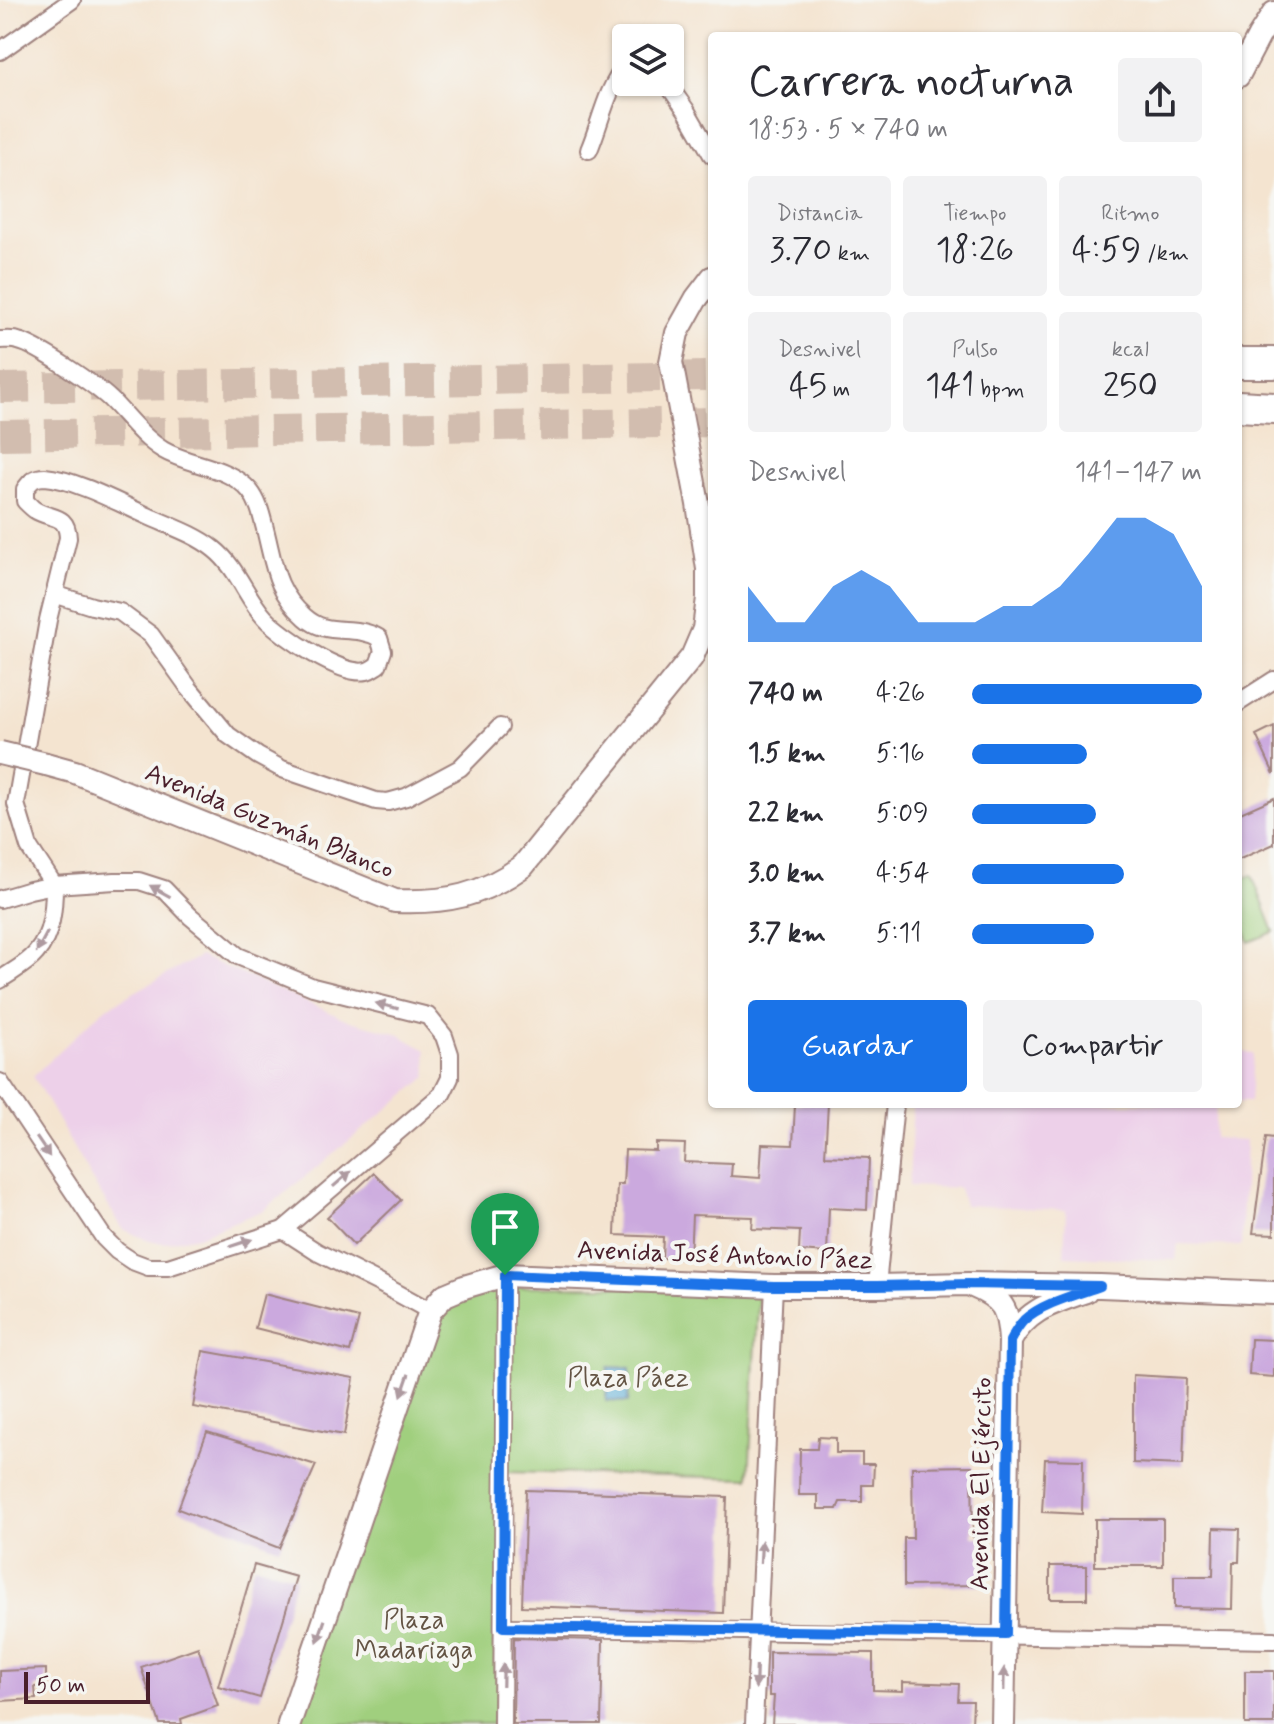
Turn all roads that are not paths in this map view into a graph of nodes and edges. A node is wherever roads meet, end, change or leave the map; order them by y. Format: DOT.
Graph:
graph roads {
  1 [pos="72,0"];
  2 [pos="1274,13"];
  3 [pos="0,51"];
  4 [pos="1242,68"];
  5 [pos="612,87"];
  6 [pos="676,96"];
  7 [pos="708,148"];
  8 [pos="589,150"];
  9 [pos="708,283"];
  10 [pos="0,340"];
  11 [pos="1242,363"];
  12 [pos="1273,363"];
  13 [pos="708,569"];
  14 [pos="708,569"];
  15 [pos="54,594"];
  16 [pos="708,598"];
  17 [pos="708,598"];
  18 [pos="1274,680"];
  19 [pos="1242,700"];
  20 [pos="500,727"];
  21 [pos="0,753"];
  22 [pos="54,885"];
  23 [pos="0,899"];
  24 [pos="0,980"];
  25 [pos="0,1082"];
  26 [pos="895,1108"];
  27 [pos="283,1230"];
  28 [pos="505,1275"];
  29 [pos="968,1284"];
  30 [pos="774,1286"];
  31 [pos="877,1286"];
  32 [pos="1100,1286"];
  33 [pos="1274,1293"];
  34 [pos="430,1311"];
  35 [pos="1010,1341"];
  36 [pos="503,1627"];
  37 [pos="758,1630"];
  38 [pos="1006,1634"];
  39 [pos="1274,1640"];
  40 [pos="289,1724"];
  41 [pos="502,1724"];
  42 [pos="754,1724"];
  43 [pos="1003,1724"];
  1 -- 3 [label="street"];
  2 -- 4 [label="main road"];
  5 -- 8 [label="street"];
  6 -- 7 [label="street"];
  9 -- 13 [label="main road, Avenida Guzmán Blanco, bridge"];
  10 -- 15 [label="street"];
  11 -- 12 [label="highway"];
  14 -- 16 [label="main road, Avenida Guzmán Blanco, bridge"];
  15 -- 20 [label="street"];
  15 -- 22 [label="street"];
  17 -- 21 [label="main road, Avenida Guzmán Blanco, bridge"];
  18 -- 19 [label="street"];
  22 -- 23 [label="street"];
  22 -- 24 [label="street, one-way"];
  27 -- 22 [label="street, one-way"];
  25 -- 27 [label="street, one-way"];
  26 -- 31 [label="street"];
  27 -- 34 [label="street"];
  28 -- 30 [label="main road, Avenida José Antonio Páez"];
  28 -- 34 [label="main road, Avenida José Antonio Páez"];
  28 -- 36 [label="street"];
  29 -- 31 [label="main road, Avenida José Antonio Páez"];
  29 -- 32 [label="main road, Avenida José Antonio Páez"];
  29 -- 35 [label="main road, Avenida El Ejército"];
  30 -- 31 [label="main road, Avenida José Antonio Páez"];
  37 -- 30 [label="street, one-way"];
  32 -- 33 [label="main road, Avenida José Antonio Páez"];
  32 -- 35 [label="main road"];
  34 -- 40 [label="main road, one-way"];
  35 -- 38 [label="main road, Avenida El Ejército"];
  36 -- 37 [label="street"];
  41 -- 36 [label="street, one-way"];
  37 -- 38 [label="street"];
  37 -- 42 [label="street, one-way"];
  38 -- 39 [label="street"];
  43 -- 38 [label="main road, Avenida El Ejército, one-way"];
}
